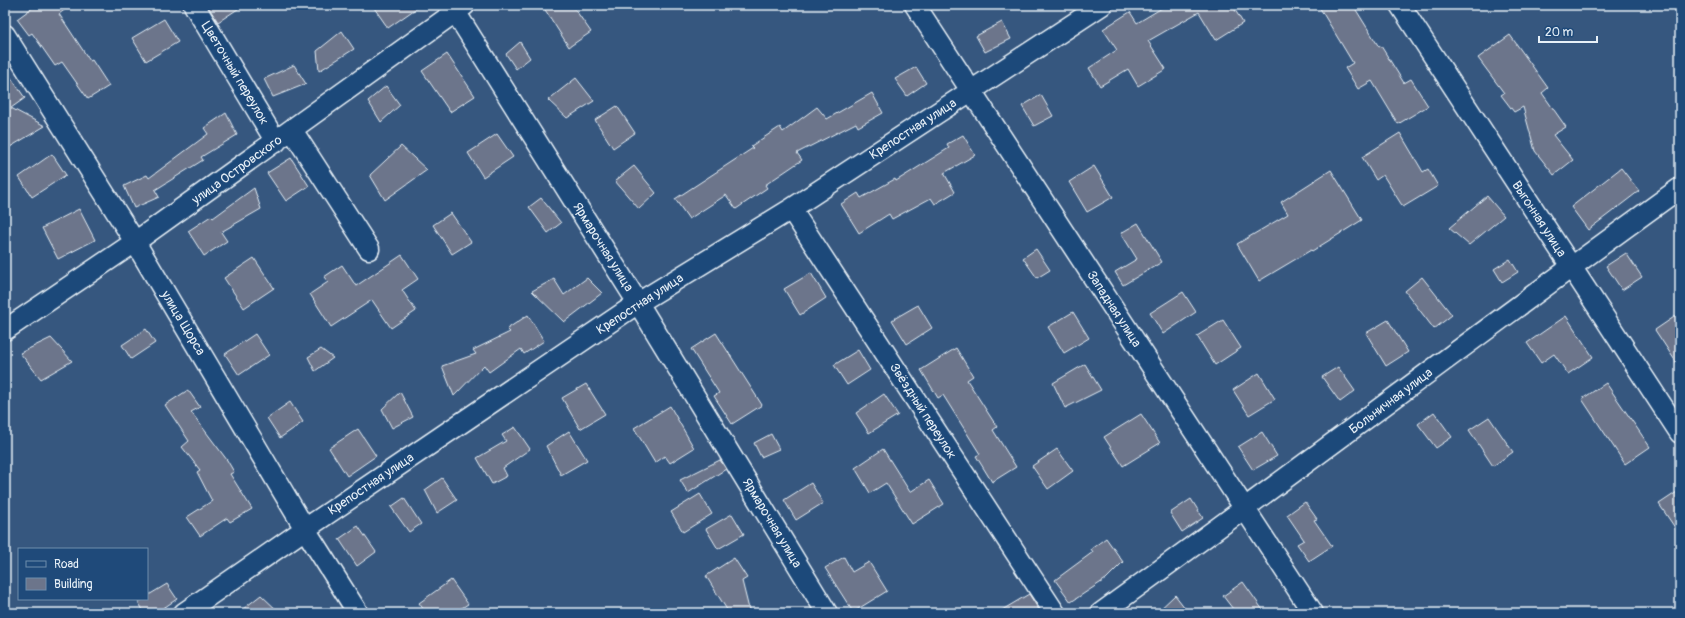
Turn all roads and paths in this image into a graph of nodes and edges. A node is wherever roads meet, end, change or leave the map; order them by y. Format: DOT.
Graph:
graph roads {
  1 [pos="194,5"];
  2 [pos="915,5"];
  3 [pos="1102,5"];
  4 [pos="1400,5"];
  5 [pos="457,8"];
  6 [pos="5,35"];
  7 [pos="971,90"];
  8 [pos="284,136"];
  9 [pos="1680,188"];
  10 [pos="791,209"];
  11 [pos="135,242"];
  12 [pos="369,249"];
  13 [pos="1571,267"];
  14 [pos="638,303"];
  15 [pos="5,330"];
  16 [pos="1680,433"];
  17 [pos="1245,509"];
  18 [pos="304,529"];
  19 [pos="184,613"];
  20 [pos="358,613"];
  21 [pos="827,613"];
  22 [pos="1055,613"];
  23 [pos="1101,613"];
  24 [pos="1313,613"];
  1 -- 8 [label="street, Цветочный переулок"];
  2 -- 7 [label="street, Западная улица"];
  3 -- 7 [label="street, Крепостная улица"];
  4 -- 13 [label="street, Выгонная улица"];
  5 -- 8 [label="street, улица Островского"];
  5 -- 14 [label="street, Ярмарочная улица"];
  6 -- 11 [label="street, улица Щорса"];
  7 -- 10 [label="street, Крепостная улица"];
  7 -- 17 [label="street, Западная улица"];
  8 -- 11 [label="street, улица Островского"];
  8 -- 12 [label="street, Цветочный переулок"];
  9 -- 13 [label="street, Больничная улица"];
  10 -- 14 [label="street, Крепостная улица"];
  10 -- 22 [label="street, Звёздный переулок"];
  11 -- 15 [label="street, улица Островского"];
  11 -- 18 [label="street, улица Щорса"];
  13 -- 16 [label="street, Выгонная улица"];
  13 -- 17 [label="street, Больничная улица"];
  14 -- 18 [label="street, Крепостная улица"];
  14 -- 21 [label="street, Ярмарочная улица"];
  17 -- 23 [label="street, Больничная улица"];
  17 -- 24 [label="street, Западная улица"];
  18 -- 19 [label="street, Крепостная улица"];
  18 -- 20 [label="street, улица Щорса"];
}
